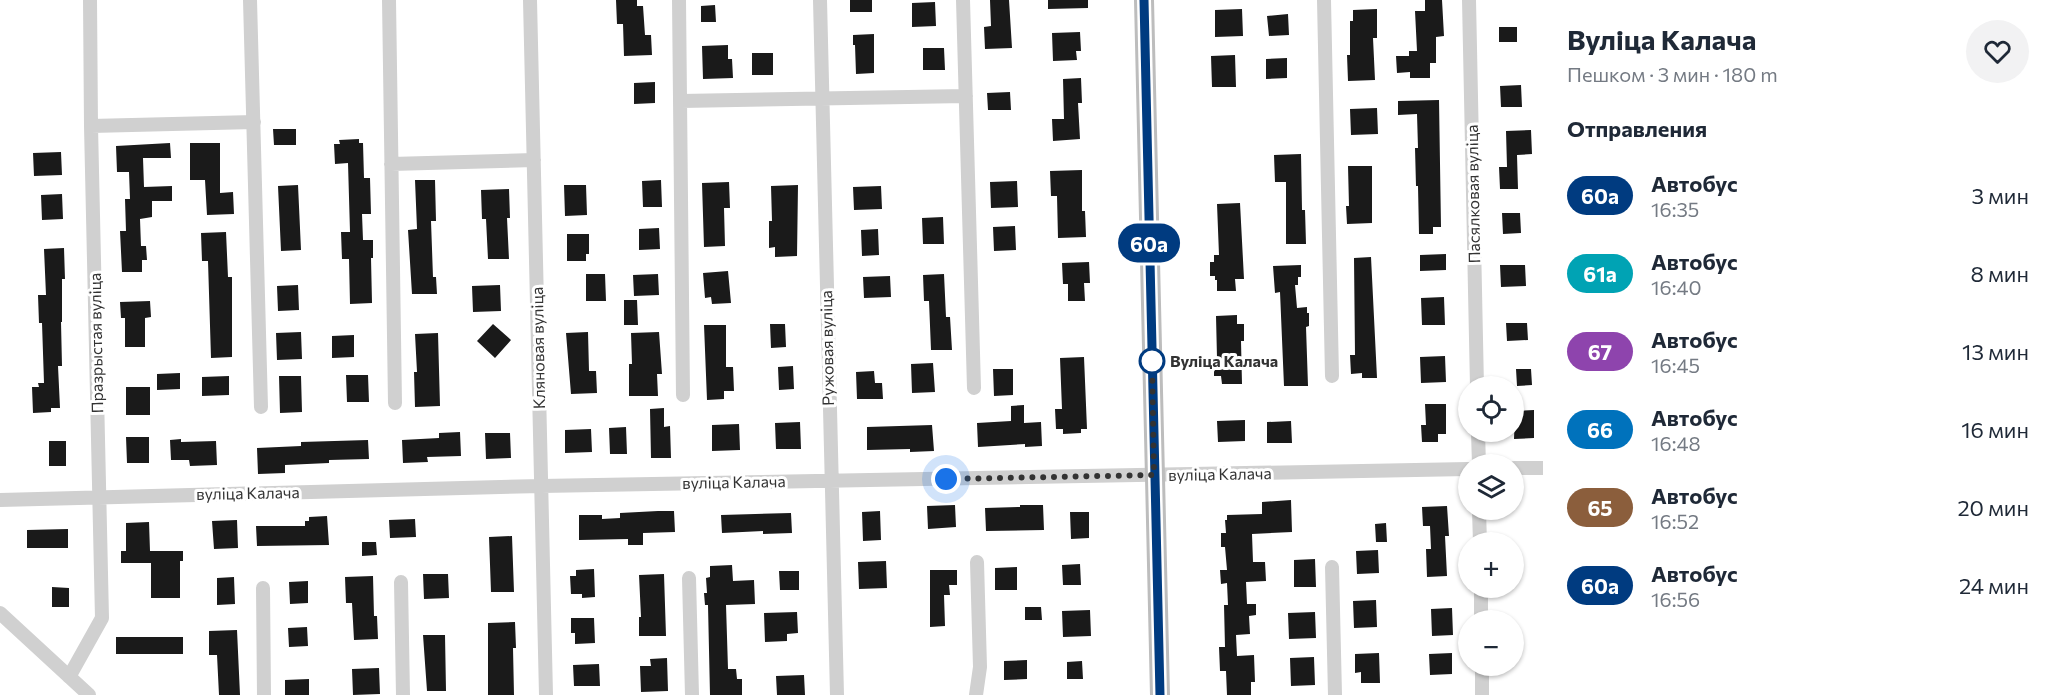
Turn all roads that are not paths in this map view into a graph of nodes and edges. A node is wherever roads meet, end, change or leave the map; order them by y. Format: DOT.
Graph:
graph roads {
  1 [pos="90,0"];
  2 [pos="250,0"];
  3 [pos="389,0"];
  4 [pos="530,0"];
  5 [pos="679,0"];
  6 [pos="820,0"];
  7 [pos="963,0"];
  8 [pos="1144,0"];
  9 [pos="1324,0"];
  10 [pos="1469,0"];
  11 [pos="966,96"];
  12 [pos="821,97"];
  13 [pos="681,101"];
  14 [pos="254,122"];
  15 [pos="91,126"];
  16 [pos="534,160"];
  17 [pos="391,164"];
  18 [pos="1332,376"];
  19 [pos="1477,376"];
  20 [pos="974,388"];
  21 [pos="684,395"];
  22 [pos="395,403"];
  23 [pos="261,407"];
  24 [pos="1524,468"];
  25 [pos="1543,468"];
  26 [pos="1458,469"];
  27 [pos="1154,475"];
  28 [pos="830,481"];
  29 [pos="541,486"];
  30 [pos="100,497"];
  31 [pos="0,500"];
  32 [pos="977,562"];
  33 [pos="1332,567"];
  34 [pos="689,578"];
  35 [pos="401,582"];
  36 [pos="263,588"];
  37 [pos="0,613"];
  38 [pos="1482,676"];
  39 [pos="69,677"];
  40 [pos="89,695"];
  41 [pos="264,695"];
  42 [pos="403,695"];
  43 [pos="546,695"];
  44 [pos="692,695"];
  45 [pos="837,695"];
  46 [pos="976,695"];
  47 [pos="1160,695"];
  48 [pos="1335,695"];
  49 [pos="1482,695"];
  1 -- 15 [label="street, Празрыстая вуліца"];
  2 -- 14 [label="street"];
  3 -- 17 [label="street"];
  4 -- 16 [label="street, Кляновая вуліца"];
  5 -- 13 [label="street"];
  6 -- 12 [label="street, Ружовая вуліца"];
  7 -- 11 [label="street"];
  8 -- 27 [label="street"];
  9 -- 18 [label="street"];
  10 -- 19 [label="street, Пасялковая вуліца"];
  11 -- 12 [label="street"];
  11 -- 20 [label="street"];
  12 -- 13 [label="street"];
  12 -- 28 [label="street, Ружовая вуліца"];
  13 -- 21 [label="street"];
  14 -- 15 [label="street"];
  14 -- 23 [label="street"];
  15 -- 30 [label="street, Празрыстая вуліца"];
  16 -- 17 [label="street"];
  16 -- 29 [label="street, Кляновая вуліца"];
  17 -- 22 [label="street"];
  24 -- 25 [label="street"];
  26 -- 27 [label="street, вуліца Калача"];
  27 -- 28 [label="street, вуліца Калача"];
  27 -- 47 [label="street"];
  28 -- 29 [label="street, вуліца Калача"];
  28 -- 45 [label="street, Ружовая вуліца"];
  29 -- 30 [label="street, вуліца Калача"];
  29 -- 43 [label="street, Кляновая вуліца"];
  30 -- 31 [label="street, вуліца Калача"];
  30 -- 39 [label="street, Празрыстая вуліца"];
  32 -- 46 [label="street"];
  33 -- 48 [label="street"];
  34 -- 44 [label="street"];
  35 -- 42 [label="street"];
  36 -- 41 [label="street"];
  37 -- 39 [label="street"];
  38 -- 49 [label="street"];
  39 -- 40 [label="street"];
}
